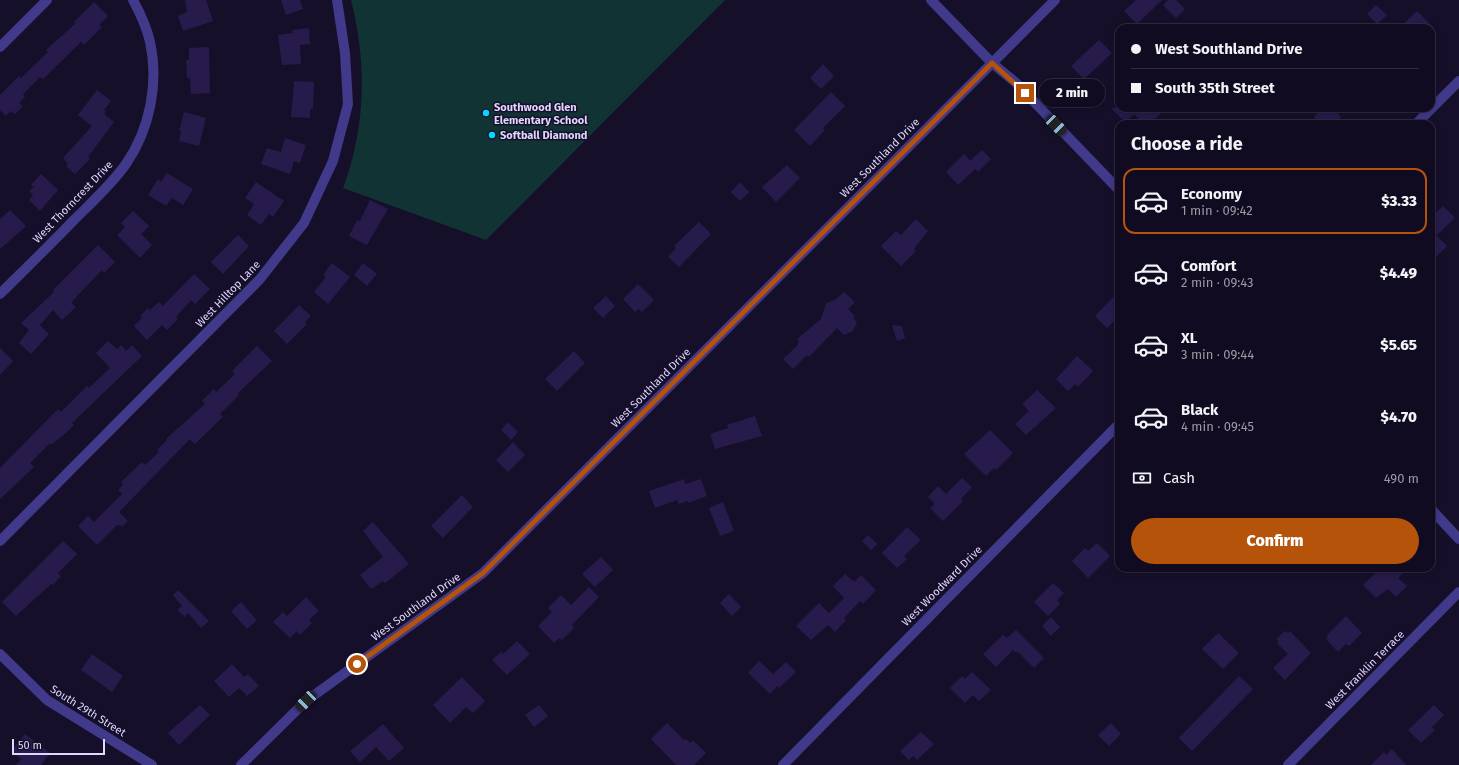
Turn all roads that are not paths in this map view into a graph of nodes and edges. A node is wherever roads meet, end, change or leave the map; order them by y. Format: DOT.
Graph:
graph roads {
  1 [pos="47,0"];
  2 [pos="134,0"];
  3 [pos="337,0"];
  4 [pos="931,0"];
  5 [pos="1055,0"];
  6 [pos="0,47"];
  7 [pos="992,63"];
  8 [pos="1459,81"];
  9 [pos="1435,105"];
  10 [pos="1428,112"];
  11 [pos="1420,120"];
  12 [pos="1115,186"];
  13 [pos="0,294"];
  14 [pos="1115,428"];
  15 [pos="1435,514"];
  16 [pos="1459,539"];
  17 [pos="0,541"];
  18 [pos="1459,592"];
  19 [pos="0,654"];
  20 [pos="152,765"];
  21 [pos="242,765"];
  22 [pos="783,765"];
  23 [pos="1288,765"];
  1 -- 6 [label="street"];
  2 -- 13 [label="street, West Thorncrest Drive"];
  3 -- 17 [label="street, West Hilltop Lane"];
  4 -- 7 [label="street"];
  5 -- 7 [label="street, West Southland Drive"];
  7 -- 12 [label="street"];
  7 -- 21 [label="street, West Southland Drive"];
  8 -- 9 [label="street"];
  10 -- 11 [label="street"];
  14 -- 22 [label="street, West Woodward Drive"];
  15 -- 16 [label="street"];
  18 -- 23 [label="street, West Franklin Terrace"];
  19 -- 20 [label="street, South 29th Street"];
}
